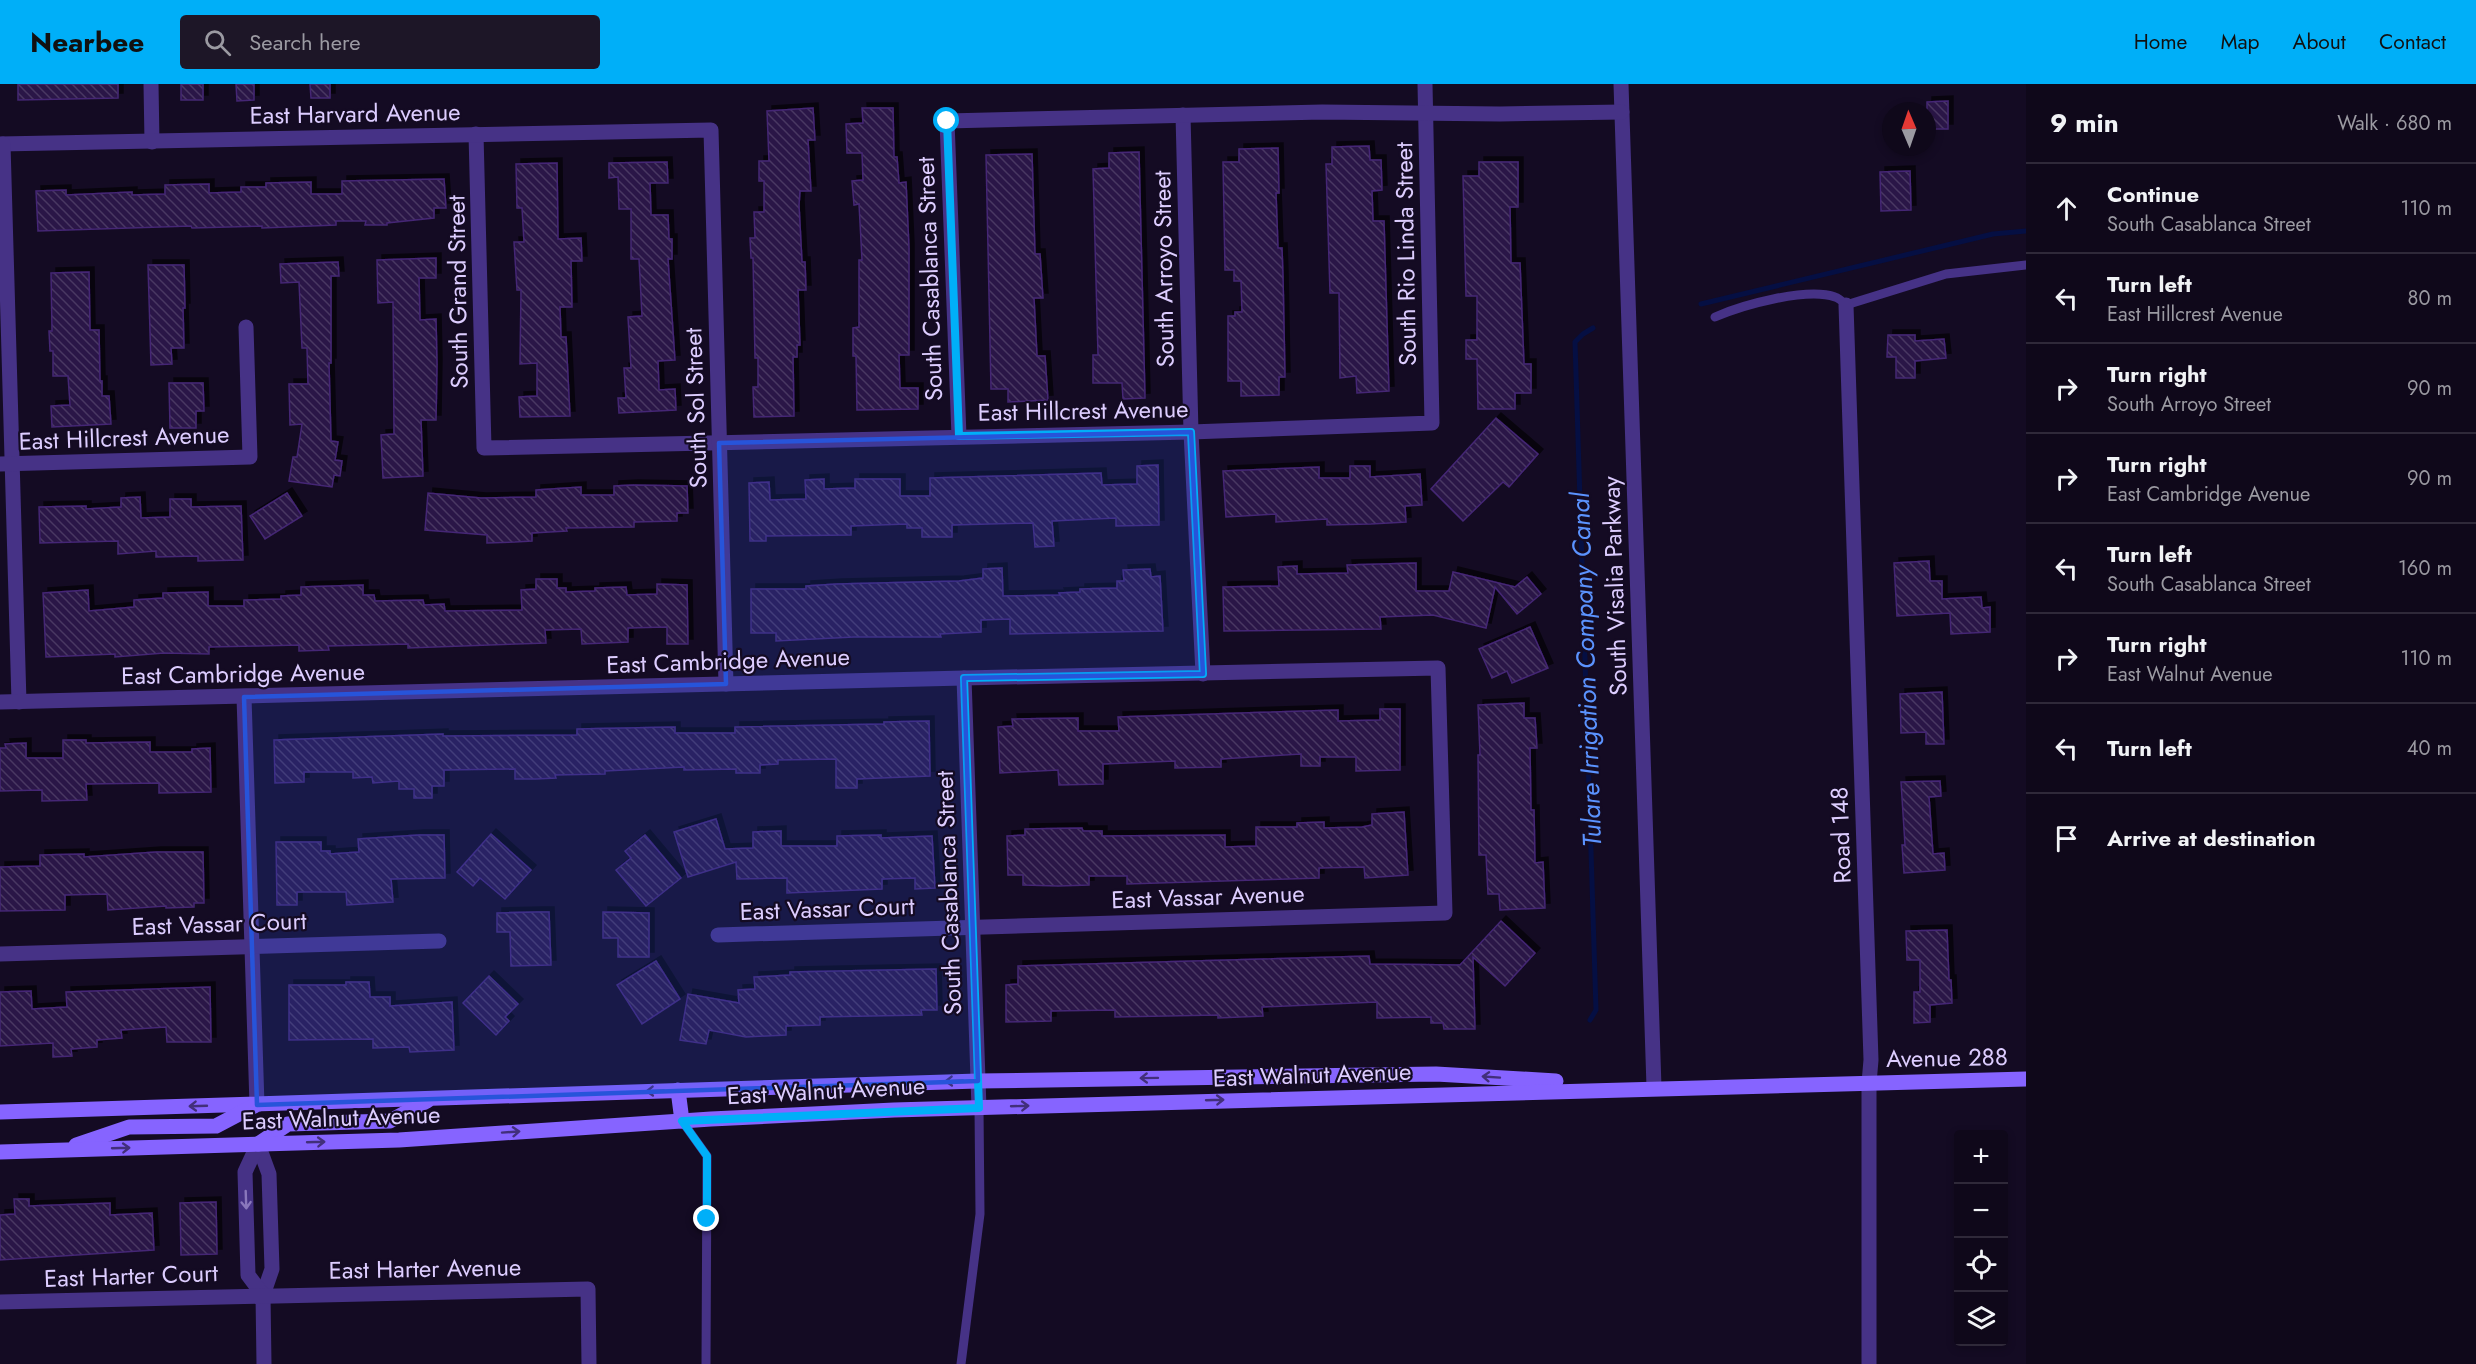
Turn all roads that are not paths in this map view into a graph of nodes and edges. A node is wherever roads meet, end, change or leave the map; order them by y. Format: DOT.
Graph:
graph roads {
  1 [pos="151,84"];
  2 [pos="1425,84"];
  3 [pos="1621,84"];
  4 [pos="1426,112"];
  5 [pos="1622,112"];
  6 [pos="1183,115"];
  7 [pos="711,130"];
  8 [pos="476,134"];
  9 [pos="152,142"];
  10 [pos="2,144"];
  11 [pos="2026,265"];
  12 [pos="1846,305"];
  13 [pos="1715,317"];
  14 [pos="246,327"];
  15 [pos="1432,423"];
  16 [pos="1191,432"];
  17 [pos="959,436"];
  18 [pos="719,442"];
  19 [pos="484,448"];
  20 [pos="7,464"];
  21 [pos="1203,674"];
  22 [pos="964,678"];
  23 [pos="726,684"];
  24 [pos="244,697"];
  25 [pos="0,702"];
  26 [pos="19,702"];
  27 [pos="1446,913"];
  28 [pos="973,927"];
  29 [pos="718,934"];
  30 [pos="439,941"];
  31 [pos="251,946"];
  32 [pos="0,954"];
  33 [pos="2026,1079"];
  34 [pos="978,1081"];
  35 [pos="1869,1083"];
  36 [pos="1654,1087"];
  37 [pos="678,1090"];
  38 [pos="432,1098"];
  39 [pos="257,1105"];
  40 [pos="979,1108"];
  41 [pos="0,1113"];
  42 [pos="682,1121"];
  43 [pos="258,1144"];
  44 [pos="61,1150"];
  45 [pos="0,1152"];
  46 [pos="262,1295"];
  47 [pos="0,1302"];
  48 [pos="264,1364"];
  49 [pos="589,1364"];
  50 [pos="706,1364"];
  51 [pos="961,1364"];
  52 [pos="1869,1364"];
  1 -- 9 [label="street"];
  2 -- 4 [label="street, South Rio Linda Street"];
  3 -- 5 [label="street, South Visalia Parkway"];
  4 -- 5 [label="street"];
  4 -- 6 [label="street"];
  4 -- 15 [label="street, South Rio Linda Street"];
  5 -- 36 [label="street, South Visalia Parkway"];
  6 -- 16 [label="street, South Arroyo Street"];
  6 -- 17 [label="street, South Casablanca Street"];
  7 -- 8 [label="street, East Harvard Avenue"];
  7 -- 18 [label="street, South Sol Street"];
  8 -- 9 [label="street, East Harvard Avenue"];
  8 -- 19 [label="street, South Grand Street"];
  9 -- 10 [label="street, East Harvard Avenue"];
  10 -- 20 [label="street"];
  11 -- 12 [label="lane"];
  12 -- 13 [label="lane"];
  12 -- 35 [label="street, Road 148"];
  14 -- 20 [label="street, East Hillcrest Avenue"];
  15 -- 16 [label="street, East Hillcrest Avenue"];
  16 -- 17 [label="street, East Hillcrest Avenue"];
  16 -- 21 [label="street, South Arroyo Street"];
  17 -- 18 [label="street, East Hillcrest Avenue"];
  18 -- 19 [label="street, East Hillcrest Avenue"];
  18 -- 23 [label="street, South Sol Street"];
  20 -- 26 [label="street"];
  21 -- 22 [label="street, East Cambridge Avenue"];
  21 -- 27 [label="street, East Cambridge Avenue"];
  22 -- 23 [label="street, East Cambridge Avenue"];
  22 -- 28 [label="street, South Casablanca Street"];
  23 -- 24 [label="street, East Cambridge Avenue"];
  24 -- 26 [label="street, East Cambridge Avenue"];
  24 -- 31 [label="street"];
  25 -- 26 [label="street, East Cambridge Avenue"];
  27 -- 28 [label="street, East Vassar Avenue"];
  28 -- 29 [label="street, East Vassar Court"];
  28 -- 34 [label="street, South Casablanca Street"];
  30 -- 31 [label="street, East Vassar Court"];
  31 -- 32 [label="street, East Vassar Court"];
  31 -- 39 [label="street"];
  33 -- 35 [label="main road, Avenue 288"];
  36 -- 34 [label="main road, East Walnut Avenue, one-way"];
  34 -- 37 [label="main road, East Walnut Avenue, one-way"];
  34 -- 40 [label="street, South Casablanca Street"];
  35 -- 36 [label="main road, East Walnut Avenue"];
  35 -- 52 [label="street, Road 148"];
  40 -- 36 [label="main road, East Walnut Avenue, one-way"];
  37 -- 38 [label="main road, East Walnut Avenue, one-way"];
  37 -- 42 [label="main road"];
  38 -- 39 [label="main road, East Walnut Avenue"];
  38 -- 43 [label="main road"];
  39 -- 41 [label="main road, East Walnut Avenue, one-way"];
  39 -- 44 [label="main road"];
  40 -- 42 [label="main road, East Walnut Avenue"];
  40 -- 51 [label="lane"];
  43 -- 42 [label="main road, East Walnut Avenue, one-way"];
  42 -- 50 [label="lane"];
  44 -- 43 [label="main road, East Walnut Avenue, one-way"];
  43 -- 46 [label="street"];
  43 -- 46 [label="street, one-way"];
  44 -- 45 [label="main road, East Walnut Avenue"];
  46 -- 47 [label="street, East Harter Court"];
  46 -- 48 [label="street"];
  46 -- 49 [label="street, East Harter Avenue"];
}
